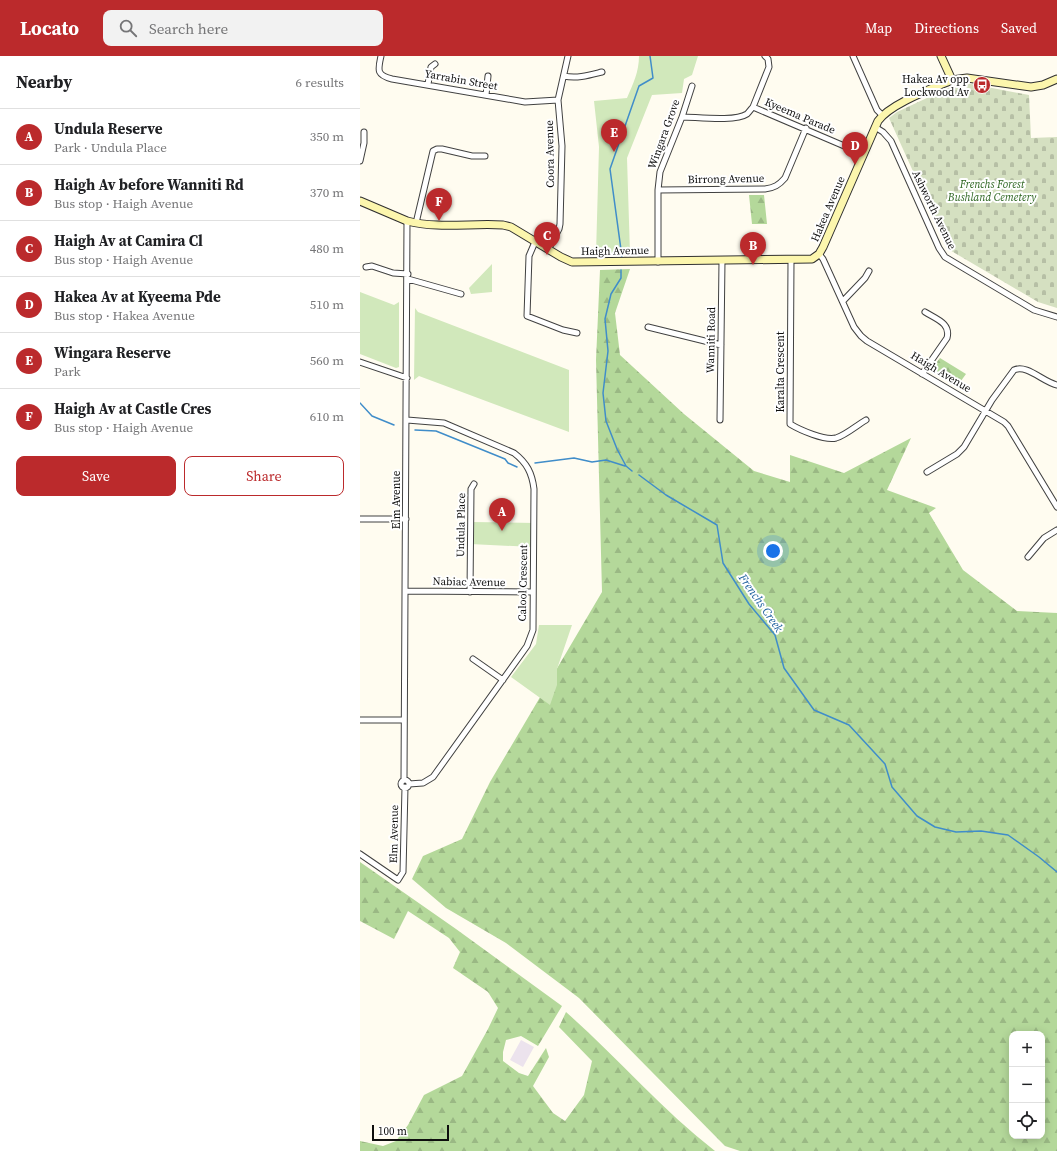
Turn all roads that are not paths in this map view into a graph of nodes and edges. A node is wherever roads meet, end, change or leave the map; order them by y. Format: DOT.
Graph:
graph roads {
  1 [pos="381,56"];
  2 [pos="568,56"];
  3 [pos="765,56"];
  4 [pos="853,56"];
  5 [pos="941,56"];
  6 [pos="435,64"];
  7 [pos="602,72"];
  8 [pos="488,76"];
  9 [pos="564,76"];
  10 [pos="1057,79"];
  11 [pos="952,80"];
  12 [pos="428,84"];
  13 [pos="692,86"];
  14 [pos="486,94"];
  15 [pos="558,100"];
  16 [pos="753,107"];
  17 [pos="882,116"];
  18 [pos="682,117"];
  19 [pos="875,127"];
  20 [pos="806,128"];
  21 [pos="364,132"];
  22 [pos="863,154"];
  23 [pos="485,156"];
  24 [pos="360,161"];
  25 [pos="658,190"];
  26 [pos="360,201"];
  27 [pos="408,221"];
  28 [pos="416,223"];
  29 [pos="535,242"];
  30 [pos="548,250"];
  31 [pos="819,254"];
  32 [pos="791,260"];
  33 [pos="812,260"];
  34 [pos="722,261"];
  35 [pos="658,262"];
  36 [pos="366,267"];
  37 [pos="869,271"];
  38 [pos="408,276"];
  39 [pos="461,294"];
  40 [pos="843,301"];
  41 [pos="925,312"];
  42 [pos="1057,317"];
  43 [pos="648,327"];
  44 [pos="577,333"];
  45 [pos="720,345"];
  46 [pos="360,362"];
  47 [pos="922,374"];
  48 [pos="406,378"];
  49 [pos="1057,385"];
  50 [pos="985,411"];
  51 [pos="407,420"];
  52 [pos="720,420"];
  53 [pos="866,420"];
  54 [pos="927,472"];
  55 [pos="474,484"];
  56 [pos="1057,507"];
  57 [pos="360,519"];
  58 [pos="406,520"];
  59 [pos="1057,530"];
  60 [pos="1028,557"];
  61 [pos="406,591"];
  62 [pos="470,592"];
  63 [pos="533,592"];
  64 [pos="473,659"];
  65 [pos="503,680"];
  66 [pos="360,720"];
  67 [pos="404,720"];
  68 [pos="407,785"];
  69 [pos="360,854"];
  1 -- 12 [label="street, Yarrabin Street"];
  2 -- 9 [label="street, Coora Avenue"];
  3 -- 16 [label="street"];
  4 -- 17 [label="street"];
  5 -- 11 [label="street"];
  6 -- 12 [label="street"];
  7 -- 9 [label="street"];
  8 -- 14 [label="street"];
  9 -- 15 [label="street, Coora Avenue"];
  10 -- 11 [label="street, Hakea Avenue"];
  11 -- 17 [label="street, Hakea Avenue"];
  12 -- 14 [label="street, Yarrabin Street"];
  13 -- 18 [label="street, Wingara Grove"];
  14 -- 15 [label="street, Yarrabin Street"];
  15 -- 30 [label="street, Coora Avenue"];
  16 -- 18 [label="street, Kyeema Parade"];
  16 -- 20 [label="street, Kyeema Parade"];
  17 -- 19 [label="street, Hakea Avenue"];
  18 -- 25 [label="street, Wingara Grove"];
  19 -- 22 [label="street, Hakea Avenue"];
  19 -- 42 [label="street, Ashworth Avenue"];
  20 -- 22 [label="street, Kyeema Parade"];
  20 -- 25 [label="street, Birrong Avenue"];
  21 -- 24 [label="street"];
  22 -- 31 [label="street, Hakea Avenue"];
  23 -- 28 [label="street"];
  25 -- 35 [label="street, Wingara Grove"];
  26 -- 27 [label="street, Haigh Avenue"];
  27 -- 28 [label="street, Haigh Avenue"];
  27 -- 38 [label="street, Elm Avenue"];
  28 -- 29 [label="street, Haigh Avenue"];
  29 -- 30 [label="street, Haigh Avenue"];
  29 -- 44 [label="street"];
  30 -- 35 [label="street, Haigh Avenue"];
  31 -- 33 [label="street, Hakea Avenue"];
  31 -- 40 [label="street, Haigh Avenue"];
  32 -- 33 [label="street, Haigh Avenue"];
  32 -- 34 [label="street, Haigh Avenue"];
  32 -- 53 [label="street, Karalta Crescent"];
  34 -- 35 [label="street, Haigh Avenue"];
  34 -- 45 [label="street, Wanniti Road"];
  36 -- 38 [label="street"];
  37 -- 40 [label="street"];
  38 -- 39 [label="street"];
  38 -- 48 [label="street, Elm Avenue"];
  40 -- 47 [label="street, Haigh Avenue"];
  41 -- 47 [label="street"];
  43 -- 45 [label="street"];
  45 -- 52 [label="street, Wanniti Road"];
  46 -- 48 [label="street"];
  47 -- 50 [label="street, Haigh Avenue"];
  48 -- 51 [label="street, Elm Avenue"];
  49 -- 50 [label="street"];
  50 -- 54 [label="street"];
  50 -- 56 [label="street, Haigh Avenue"];
  51 -- 58 [label="street, Elm Avenue"];
  51 -- 63 [label="street, Calool Crescent"];
  55 -- 62 [label="street, Undula Place"];
  57 -- 58 [label="street"];
  58 -- 61 [label="street, Elm Avenue"];
  59 -- 60 [label="street"];
  61 -- 62 [label="street, Nabiac Avenue"];
  61 -- 67 [label="street, Elm Avenue"];
  62 -- 63 [label="street, Nabiac Avenue"];
  63 -- 65 [label="street, Calool Crescent"];
  64 -- 65 [label="street"];
  65 -- 68 [label="street, Calool Crescent"];
  66 -- 67 [label="street"];
  67 -- 68 [label="street, Elm Avenue"];
  68 -- 69 [label="street, Elm Avenue"];
}
